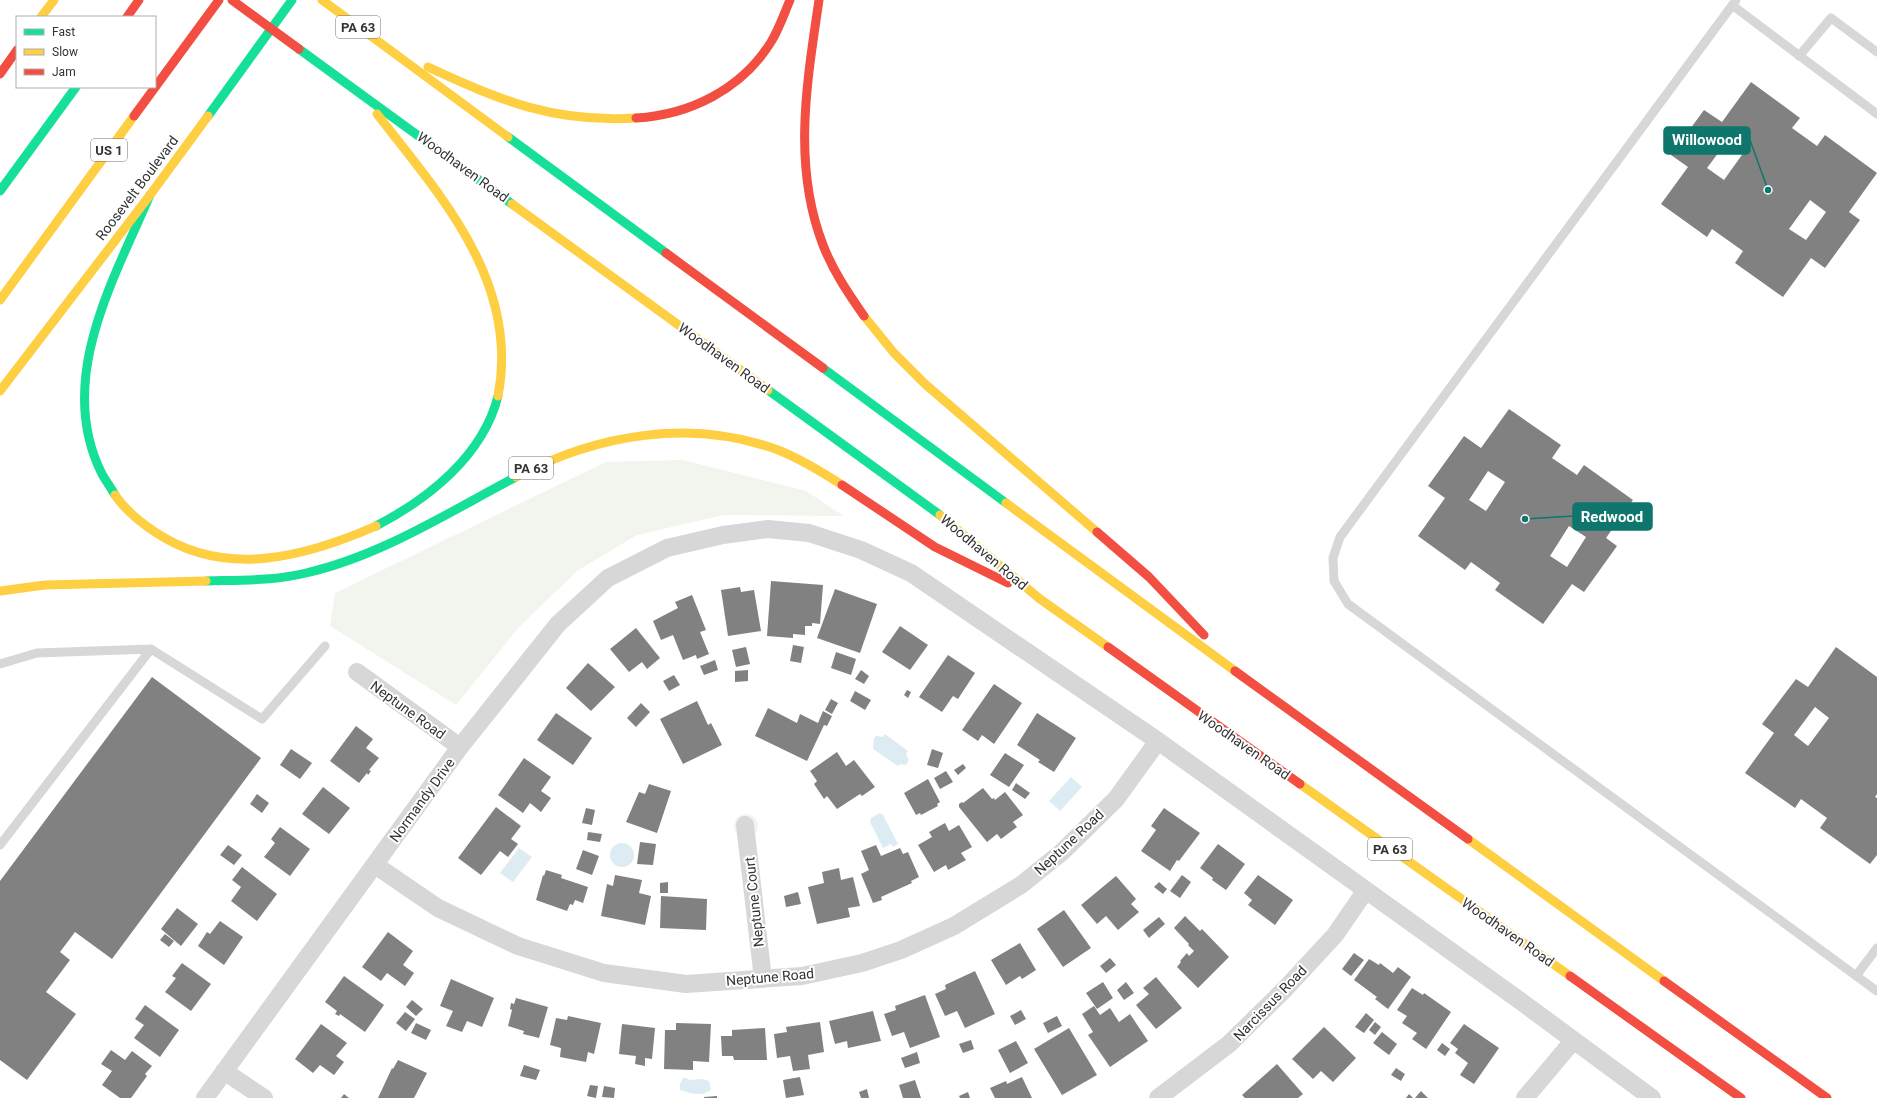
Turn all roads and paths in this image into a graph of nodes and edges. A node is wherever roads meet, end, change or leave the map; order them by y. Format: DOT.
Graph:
graph roads {
  1 [pos="54,0"];
  2 [pos="139,0"];
  3 [pos="219,0"];
  4 [pos="232,0"];
  5 [pos="292,0"];
  6 [pos="322,0"];
  7 [pos="790,0"];
  8 [pos="818,0"];
  9 [pos="1734,3"];
  10 [pos="42,16"];
  11 [pos="128,16"];
  12 [pos="386,48"];
  13 [pos="16,51"];
  14 [pos="1877,52"];
  15 [pos="1799,56"];
  16 [pos="0,74"];
  17 [pos="156,86"];
  18 [pos="75,88"];
  19 [pos="155,88"];
  20 [pos="362,94"];
  21 [pos="1877,114"];
  22 [pos="0,191"];
  23 [pos="150,195"];
  24 [pos="0,300"];
  25 [pos="0,391"];
  26 [pos="0,591"];
  27 [pos="1040,599"];
  28 [pos="325,646"];
  29 [pos="150,649"];
  30 [pos="0,664"];
  31 [pos="357,672"];
  32 [pos="1243,677"];
  33 [pos="1158,741"];
  34 [pos="460,747"];
  35 [pos="745,825"];
  36 [pos="0,845"];
  37 [pos="375,864"];
  38 [pos="1366,890"];
  39 [pos="1877,948"];
  40 [pos="1856,976"];
  41 [pos="763,979"];
  42 [pos="1877,991"];
  43 [pos="1572,1040"];
  44 [pos="224,1071"];
  45 [pos="204,1098"];
  46 [pos="264,1098"];
  47 [pos="1158,1098"];
  48 [pos="1525,1098"];
  49 [pos="1652,1098"];
  50 [pos="1741,1098"];
  51 [pos="1827,1098"];
  1 -- 10 [label="highway"];
  2 -- 11 [label="highway"];
  3 -- 17 [label="highway, US 1"];
  4 -- 20 [label="highway, Woodhaven Road, bridge"];
  5 -- 23 [label="highway, Roosevelt Boulevard"];
  6 -- 12 [label="highway, PA 63"];
  7 -- 12 [label="highway"];
  8 -- 32 [label="highway"];
  9 -- 15 [label="lane"];
  9 -- 40 [label="lane"];
  12 -- 32 [label="highway, PA 63"];
  13 -- 16 [label="highway"];
  14 -- 15 [label="lane"];
  15 -- 21 [label="lane"];
  18 -- 22 [label="highway"];
  19 -- 24 [label="highway, US 1"];
  20 -- 23 [label="highway"];
  20 -- 27 [label="highway, Woodhaven Road"];
  23 -- 25 [label="highway, Roosevelt Boulevard"];
  26 -- 27 [label="highway, PA 63"];
  27 -- 50 [label="highway, Woodhaven Road / PA 63"];
  28 -- 29 [label="lane"];
  29 -- 30 [label="lane"];
  29 -- 36 [label="lane"];
  31 -- 34 [label="street, Neptune Road"];
  32 -- 51 [label="highway, PA 63"];
  33 -- 34 [label="street, Normandy Drive"];
  33 -- 38 [label="street"];
  33 -- 41 [label="street, Neptune Road"];
  34 -- 37 [label="street, Normandy Drive"];
  35 -- 41 [label="street, Neptune Court"];
  37 -- 41 [label="street, Neptune Road"];
  37 -- 44 [label="street, Normandy Drive"];
  38 -- 43 [label="street"];
  38 -- 47 [label="street, Narcissus Road"];
  39 -- 40 [label="lane"];
  40 -- 42 [label="lane"];
  43 -- 48 [label="street"];
  43 -- 49 [label="street"];
  44 -- 45 [label="street, Normandy Drive"];
  44 -- 46 [label="street"];
}
